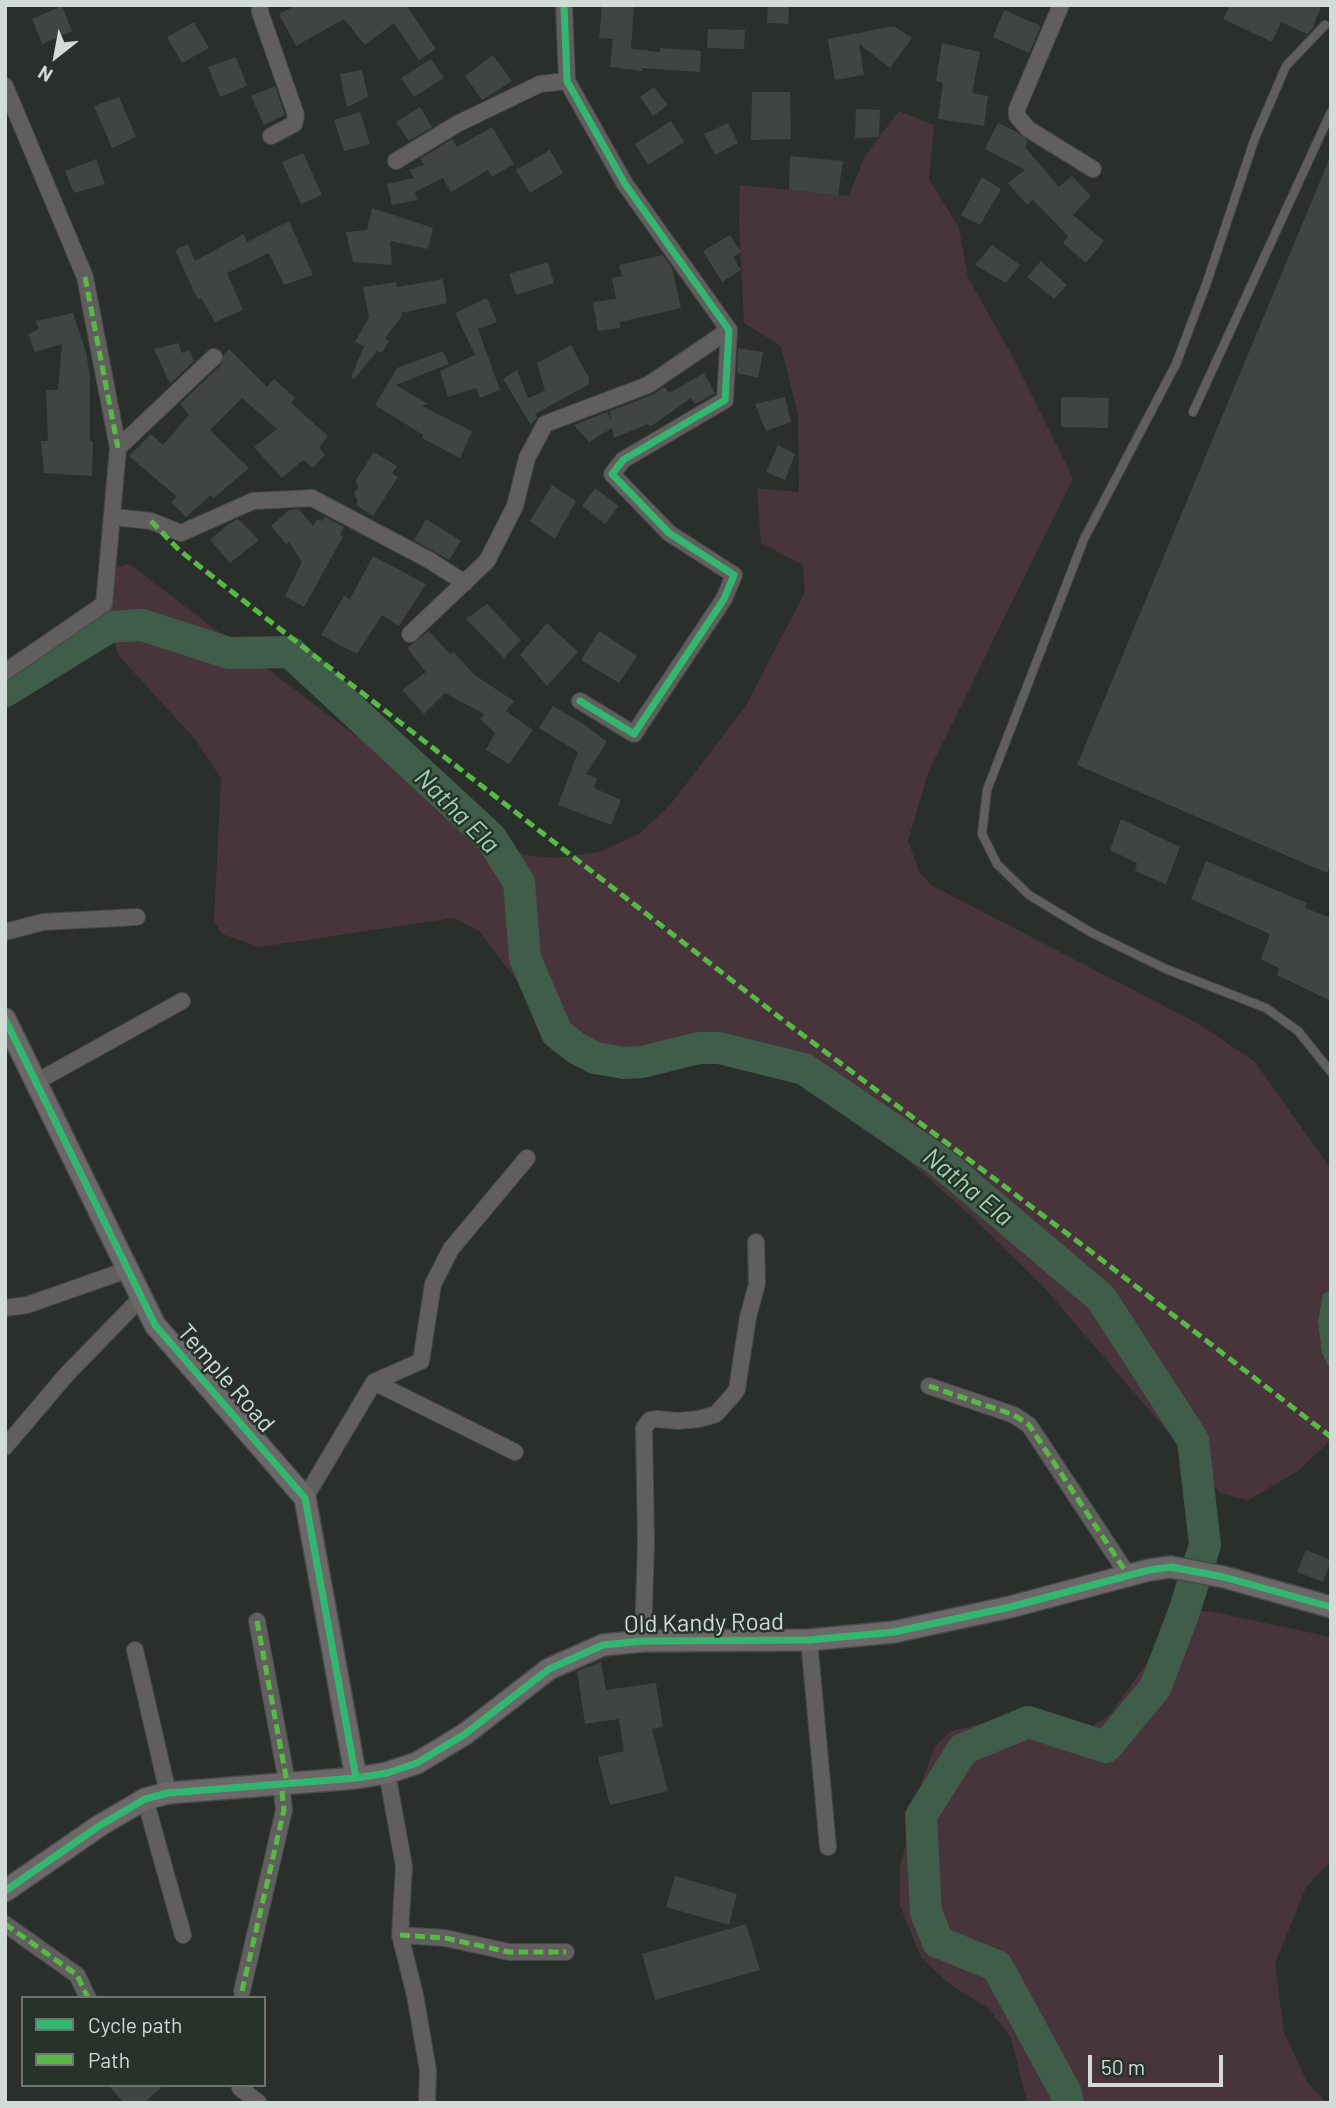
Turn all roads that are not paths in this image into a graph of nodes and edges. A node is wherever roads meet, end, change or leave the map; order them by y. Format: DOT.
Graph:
graph roads {
  1 [pos="261,5"];
  2 [pos="564,5"];
  3 [pos="1061,5"];
  4 [pos="1325,25"];
  5 [pos="567,81"];
  6 [pos="5,86"];
  7 [pos="1331,112"];
  8 [pos="271,136"];
  9 [pos="396,161"];
  10 [pos="1093,169"];
  11 [pos="730,330"];
  12 [pos="214,357"];
  13 [pos="1193,412"];
  14 [pos="118,447"];
  15 [pos="113,517"];
  16 [pos="465,583"];
  17 [pos="410,634"];
  18 [pos="5,672"];
  19 [pos="580,701"];
  20 [pos="138,917"];
  21 [pos="5,932"];
  22 [pos="183,1001"];
  23 [pos="5,1019"];
  24 [pos="1331,1072"];
  25 [pos="36,1082"];
  26 [pos="527,1158"];
  27 [pos="756,1242"];
  28 [pos="127,1270"];
  29 [pos="141,1298"];
  30 [pos="5,1308"];
  31 [pos="374,1382"];
  32 [pos="929,1386"];
  33 [pos="5,1447"];
  34 [pos="515,1452"];
  35 [pos="305,1498"];
  36 [pos="1128,1575"];
  37 [pos="1331,1607"];
  38 [pos="257,1620"];
  39 [pos="808,1640"];
  40 [pos="643,1641"];
  41 [pos="135,1650"];
  42 [pos="387,1773"];
  43 [pos="356,1778"];
  44 [pos="284,1782"];
  45 [pos="168,1793"];
  46 [pos="145,1799"];
  47 [pos="828,1846"];
  48 [pos="5,1891"];
  49 [pos="5,1924"];
  50 [pos="183,1934"];
  51 [pos="400,1935"];
  52 [pos="566,1952"];
  53 [pos="242,1991"];
  54 [pos="87,1996"];
  55 [pos="240,2088"];
  56 [pos="259,2103"];
  57 [pos="427,2103"];
  1 -- 8 [label="street"];
  2 -- 5 [label="street"];
  3 -- 10 [label="street"];
  4 -- 24 [label="lane"];
  5 -- 9 [label="street"];
  5 -- 11 [label="street"];
  6 -- 14 [label="street"];
  7 -- 13 [label="lane"];
  11 -- 16 [label="street"];
  11 -- 19 [label="street"];
  12 -- 14 [label="street"];
  14 -- 15 [label="street"];
  15 -- 16 [label="street"];
  15 -- 18 [label="street"];
  16 -- 17 [label="street"];
  20 -- 21 [label="street"];
  22 -- 25 [label="street"];
  23 -- 25 [label="street, Temple Road"];
  25 -- 28 [label="street, Temple Road"];
  26 -- 31 [label="street"];
  27 -- 40 [label="street"];
  28 -- 29 [label="street, Temple Road"];
  28 -- 30 [label="street"];
  29 -- 33 [label="street"];
  29 -- 35 [label="street, Temple Road"];
  31 -- 34 [label="street"];
  31 -- 35 [label="street"];
  32 -- 36 [label="street"];
  35 -- 43 [label="street"];
  36 -- 37 [label="street, Old Kandy Road"];
  36 -- 39 [label="street, Old Kandy Road"];
  38 -- 44 [label="street"];
  39 -- 40 [label="street, Old Kandy Road"];
  39 -- 47 [label="street"];
  40 -- 42 [label="street, Old Kandy Road"];
  41 -- 45 [label="street"];
  42 -- 43 [label="street, Old Kandy Road"];
  42 -- 51 [label="street"];
  43 -- 44 [label="street, Old Kandy Road"];
  44 -- 45 [label="street, Old Kandy Road"];
  44 -- 53 [label="street"];
  45 -- 46 [label="street, Old Kandy Road"];
  46 -- 48 [label="street, Old Kandy Road"];
  46 -- 50 [label="street"];
  49 -- 54 [label="street"];
  51 -- 52 [label="street"];
  51 -- 57 [label="street"];
  55 -- 56 [label="street"];
}
